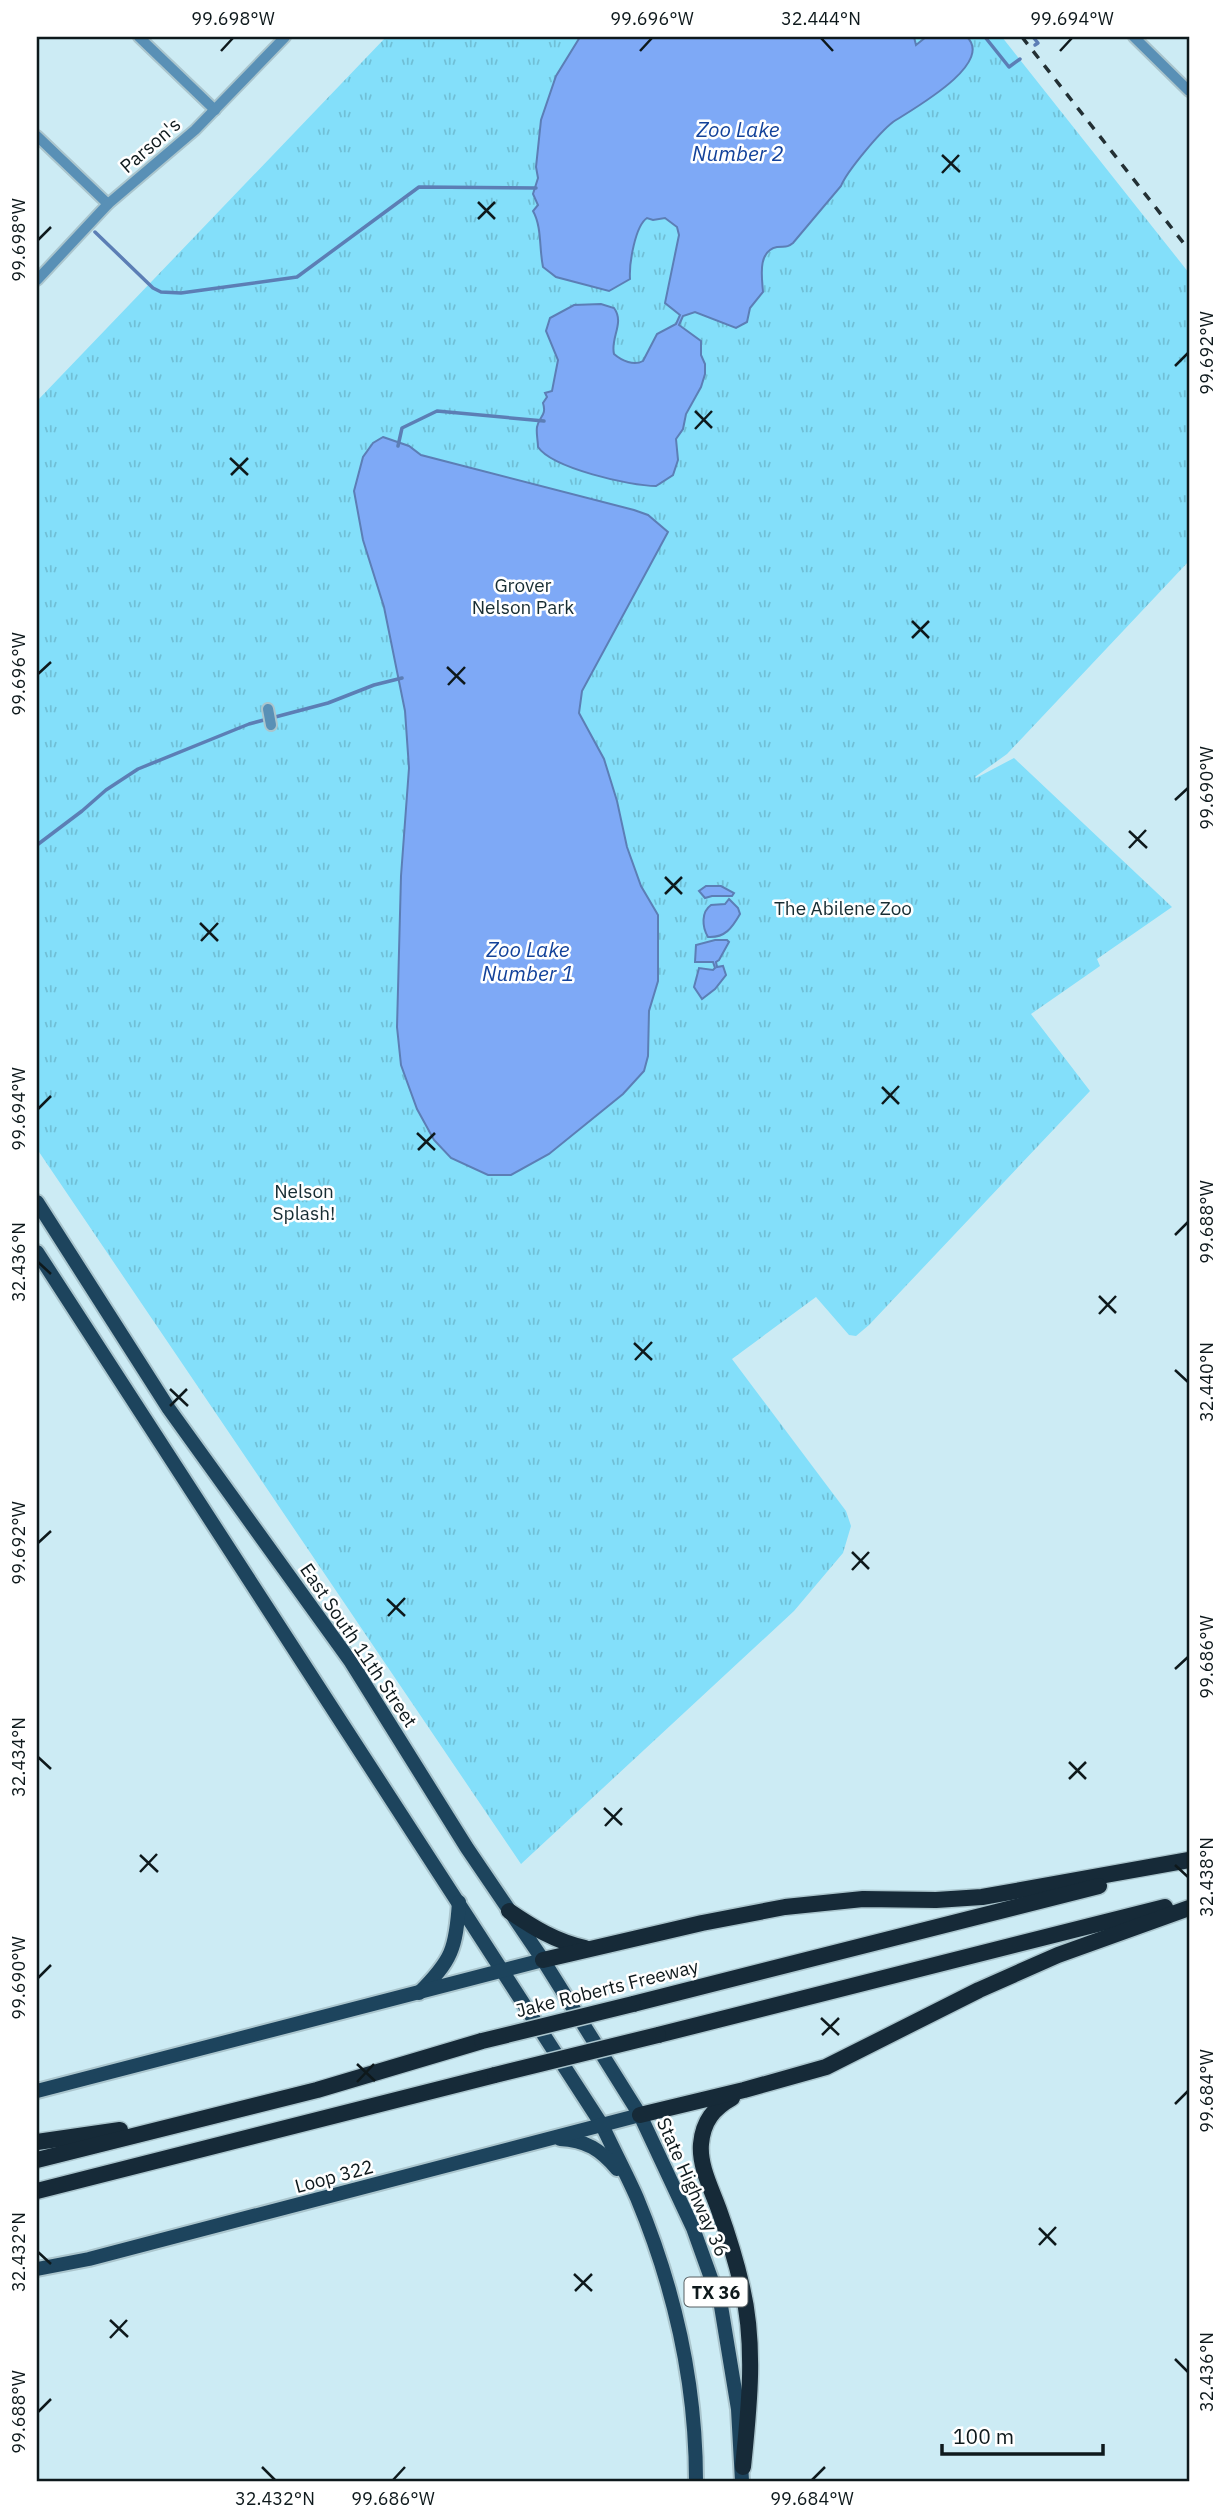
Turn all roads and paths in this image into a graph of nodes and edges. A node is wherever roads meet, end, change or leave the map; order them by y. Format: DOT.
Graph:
graph roads {
  1 [pos="139,37"];
  2 [pos="285,37"];
  3 [pos="1134,37"];
  4 [pos="1189,90"];
  5 [pos="215,110"];
  6 [pos="37,136"];
  7 [pos="108,204"];
  8 [pos="37,280"];
  9 [pos="268,709"];
  10 [pos="271,725"];
  11 [pos="37,1202"];
  12 [pos="37,1252"];
  13 [pos="1189,1862"];
  14 [pos="1189,1901"];
  15 [pos="459,1902"];
  16 [pos="1189,1908"];
  17 [pos="509,1911"];
  18 [pos="588,1949"];
  19 [pos="543,1960"];
  20 [pos="504,1971"];
  21 [pos="418,1994"];
  22 [pos="744,2090"];
  23 [pos="37,2091"];
  24 [pos="640,2115"];
  25 [pos="196,2119"];
  26 [pos="602,2125"];
  27 [pos="552,2138"];
  28 [pos="37,2142"];
  29 [pos="37,2160"];
  30 [pos="630,2184"];
  31 [pos="37,2191"];
  32 [pos="37,2269"];
  33 [pos="742,2474"];
  34 [pos="696,2481"];
  1 -- 5 [label="street"];
  2 -- 5 [label="street, Parson's"];
  3 -- 4 [label="street"];
  5 -- 7 [label="street, Parson's"];
  6 -- 7 [label="street"];
  7 -- 8 [label="street, Parson's"];
  9 -- 10 [label="street"];
  11 -- 17 [label="main road, East South 11th Street / TX 36"];
  12 -- 15 [label="main road, TX 36"];
  13 -- 18 [label="highway"];
  13 -- 25 [label="highway, Jake Roberts Freeway, bridge"];
  14 -- 31 [label="highway, bridge"];
  15 -- 20 [label="main road, TX 36"];
  15 -- 21 [label="main road"];
  16 -- 22 [label="highway"];
  17 -- 18 [label="highway"];
  17 -- 19 [label="main road, East South 11th Street / TX 36"];
  18 -- 19 [label="highway"];
  19 -- 20 [label="main road"];
  19 -- 24 [label="main road, East South 11th Street / TX 36"];
  20 -- 21 [label="main road"];
  20 -- 26 [label="main road, TX 36"];
  21 -- 23 [label="main road"];
  22 -- 24 [label="highway"];
  22 -- 33 [label="highway"];
  24 -- 26 [label="main road, Loop 322"];
  24 -- 33 [label="main road, State Highway 36 / TX 36"];
  25 -- 28 [label="highway"];
  25 -- 29 [label="highway, Jake Roberts Freeway"];
  26 -- 27 [label="main road, Loop 322"];
  26 -- 30 [label="main road, TX 36"];
  27 -- 30 [label="main road"];
  27 -- 32 [label="main road, Loop 322"];
  30 -- 34 [label="main road, TX 36"];
}
